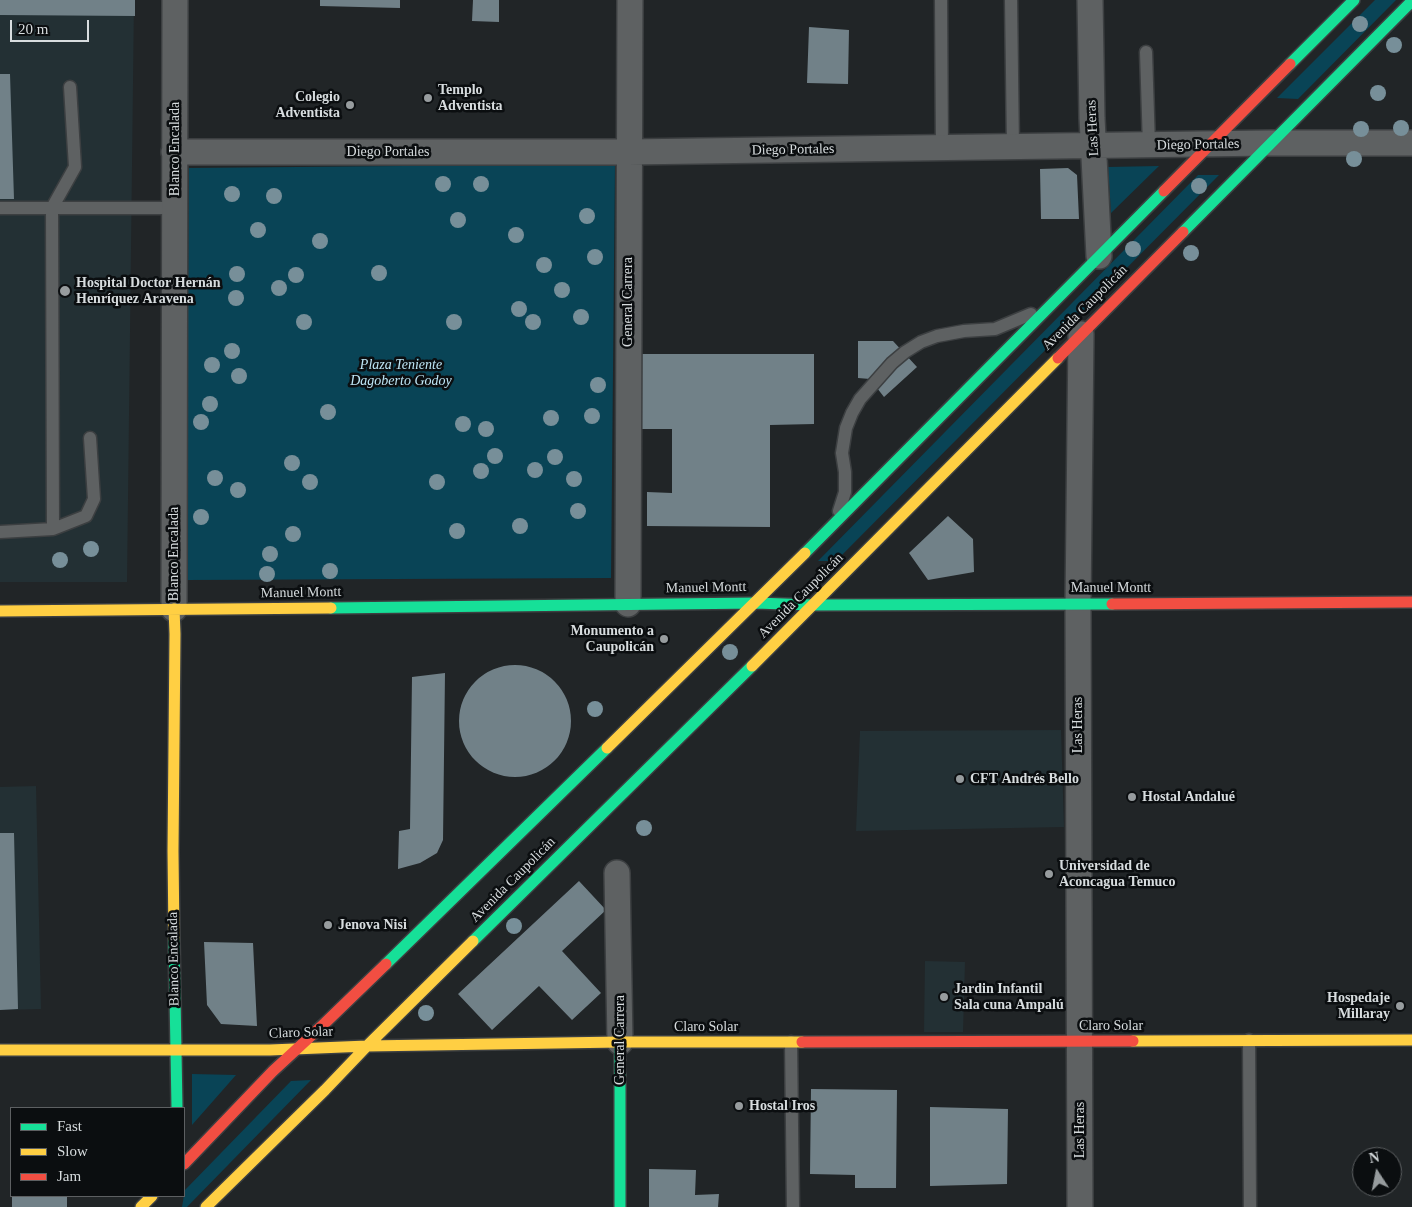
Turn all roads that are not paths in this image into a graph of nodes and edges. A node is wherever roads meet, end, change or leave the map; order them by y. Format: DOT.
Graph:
graph roads {
  1 [pos="175,0"];
  2 [pos="630,0"];
  3 [pos="941,0"];
  4 [pos="1011,0"];
  5 [pos="1090,0"];
  6 [pos="1354,0"];
  7 [pos="1412,1"];
  8 [pos="1146,52"];
  9 [pos="70,87"];
  10 [pos="1269,143"];
  11 [pos="1412,143"];
  12 [pos="1209,145"];
  13 [pos="1093,146"];
  14 [pos="1149,146"];
  15 [pos="1012,147"];
  16 [pos="942,148"];
  17 [pos="174,152"];
  18 [pos="628,152"];
  19 [pos="0,208"];
  20 [pos="52,208"];
  21 [pos="175,208"];
  22 [pos="1099,256"];
  23 [pos="1055,300"];
  24 [pos="1081,334"];
  25 [pos="90,438"];
  26 [pos="833,525"];
  27 [pos="53,529"];
  28 [pos="0,532"];
  29 [pos="1412,602"];
  30 [pos="756,603"];
  31 [pos="628,604"];
  32 [pos="1078,604"];
  33 [pos="813,605"];
  34 [pos="174,609"];
  35 [pos="0,611"];
  36 [pos="617,873"];
  37 [pos="1249,1040"];
  38 [pos="1412,1040"];
  39 [pos="1079,1041"];
  40 [pos="620,1042"];
  41 [pos="791,1042"];
  42 [pos="367,1046"];
  43 [pos="298,1048"];
  44 [pos="175,1049"];
  45 [pos="0,1050"];
  46 [pos="177,1107"];
  47 [pos="185,1163"];
  48 [pos="151,1197"];
  49 [pos="141,1207"];
  50 [pos="206,1207"];
  51 [pos="620,1207"];
  52 [pos="794,1207"];
  53 [pos="1080,1207"];
  54 [pos="1250,1207"];
  1 -- 17 [label="street, Blanco Encalada"];
  2 -- 18 [label="street, General Carrera"];
  3 -- 16 [label="lane"];
  4 -- 15 [label="lane"];
  5 -- 13 [label="street, Las Heras"];
  6 -- 12 [label="main road, Avenida Caupolicán"];
  7 -- 10 [label="main road, Avenida Caupolicán"];
  8 -- 14 [label="lane"];
  9 -- 20 [label="lane"];
  10 -- 11 [label="street, Diego Portales"];
  10 -- 12 [label="street, Diego Portales"];
  10 -- 24 [label="main road, Avenida Caupolicán"];
  12 -- 14 [label="street, Diego Portales"];
  12 -- 22 [label="main road, Avenida Caupolicán"];
  13 -- 14 [label="street, Diego Portales"];
  13 -- 15 [label="street, Diego Portales"];
  13 -- 22 [label="street, Las Heras"];
  15 -- 16 [label="street, Diego Portales"];
  16 -- 18 [label="street, Diego Portales"];
  17 -- 18 [label="street, Diego Portales"];
  17 -- 21 [label="street, Blanco Encalada"];
  18 -- 31 [label="street, General Carrera"];
  19 -- 20 [label="lane"];
  20 -- 21 [label="lane"];
  20 -- 27 [label="lane"];
  21 -- 34 [label="street, Blanco Encalada"];
  22 -- 23 [label="main road, Avenida Caupolicán"];
  23 -- 26 [label="main road, Avenida Caupolicán"];
  23 -- 26 [label="lane"];
  24 -- 32 [label="street, Las Heras"];
  24 -- 33 [label="main road, Avenida Caupolicán"];
  25 -- 27 [label="lane"];
  26 -- 30 [label="main road, Avenida Caupolicán"];
  27 -- 28 [label="lane"];
  29 -- 32 [label="main road, Manuel Montt"];
  30 -- 31 [label="main road, Manuel Montt"];
  30 -- 33 [label="main road, Manuel Montt"];
  30 -- 43 [label="main road, Avenida Caupolicán"];
  31 -- 34 [label="main road, Manuel Montt"];
  32 -- 33 [label="main road, Manuel Montt"];
  32 -- 39 [label="street, Las Heras"];
  33 -- 42 [label="main road, Avenida Caupolicán"];
  34 -- 35 [label="main road, Manuel Montt"];
  34 -- 44 [label="main road, Blanco Encalada"];
  36 -- 40 [label="street, General Carrera"];
  37 -- 38 [label="main road, Claro Solar"];
  37 -- 39 [label="main road, Claro Solar"];
  37 -- 54 [label="lane"];
  39 -- 41 [label="main road, Claro Solar"];
  39 -- 53 [label="street, Las Heras"];
  40 -- 41 [label="main road, Claro Solar"];
  40 -- 42 [label="main road, Claro Solar"];
  40 -- 51 [label="main road, General Carrera"];
  41 -- 52 [label="lane"];
  42 -- 43 [label="main road, Claro Solar"];
  42 -- 50 [label="main road, Avenida Caupolicán"];
  43 -- 44 [label="main road, Claro Solar"];
  43 -- 47 [label="main road, Avenida Caupolicán"];
  44 -- 45 [label="main road, Claro Solar"];
  44 -- 46 [label="main road, Blanco Encalada"];
  48 -- 49 [label="main road"];
}
